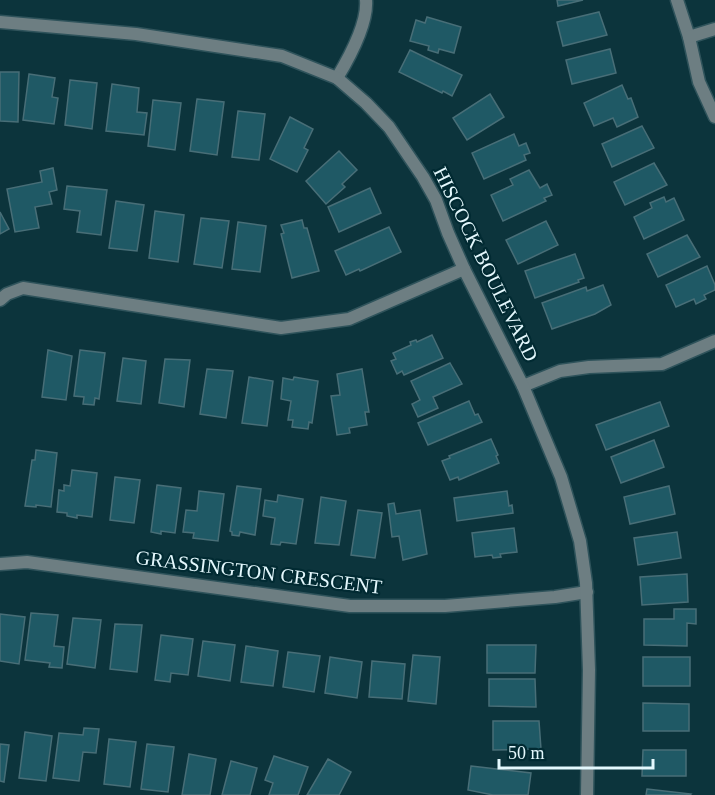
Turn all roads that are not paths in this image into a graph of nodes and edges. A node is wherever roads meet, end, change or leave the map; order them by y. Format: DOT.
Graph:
graph roads {
  1 [pos="366,0"];
  2 [pos="677,0"];
  3 [pos="0,22"];
  4 [pos="715,29"];
  5 [pos="689,37"];
  6 [pos="337,78"];
  7 [pos="715,117"];
  8 [pos="464,269"];
  9 [pos="0,300"];
  10 [pos="715,341"];
  11 [pos="523,386"];
  12 [pos="0,564"];
  13 [pos="587,592"];
  14 [pos="587,795"];
  1 -- 6 [label="street"];
  2 -- 5 [label="street"];
  3 -- 6 [label="street, HISCOCK BOULEVARD"];
  4 -- 5 [label="street"];
  5 -- 7 [label="street"];
  6 -- 8 [label="street, HISCOCK BOULEVARD"];
  8 -- 9 [label="street"];
  8 -- 11 [label="street, HISCOCK BOULEVARD"];
  10 -- 11 [label="street"];
  11 -- 13 [label="street, HISCOCK BOULEVARD"];
  12 -- 13 [label="street, GRASSINGTON CRESCENT"];
  13 -- 14 [label="street, HISCOCK BOULEVARD"];
}
